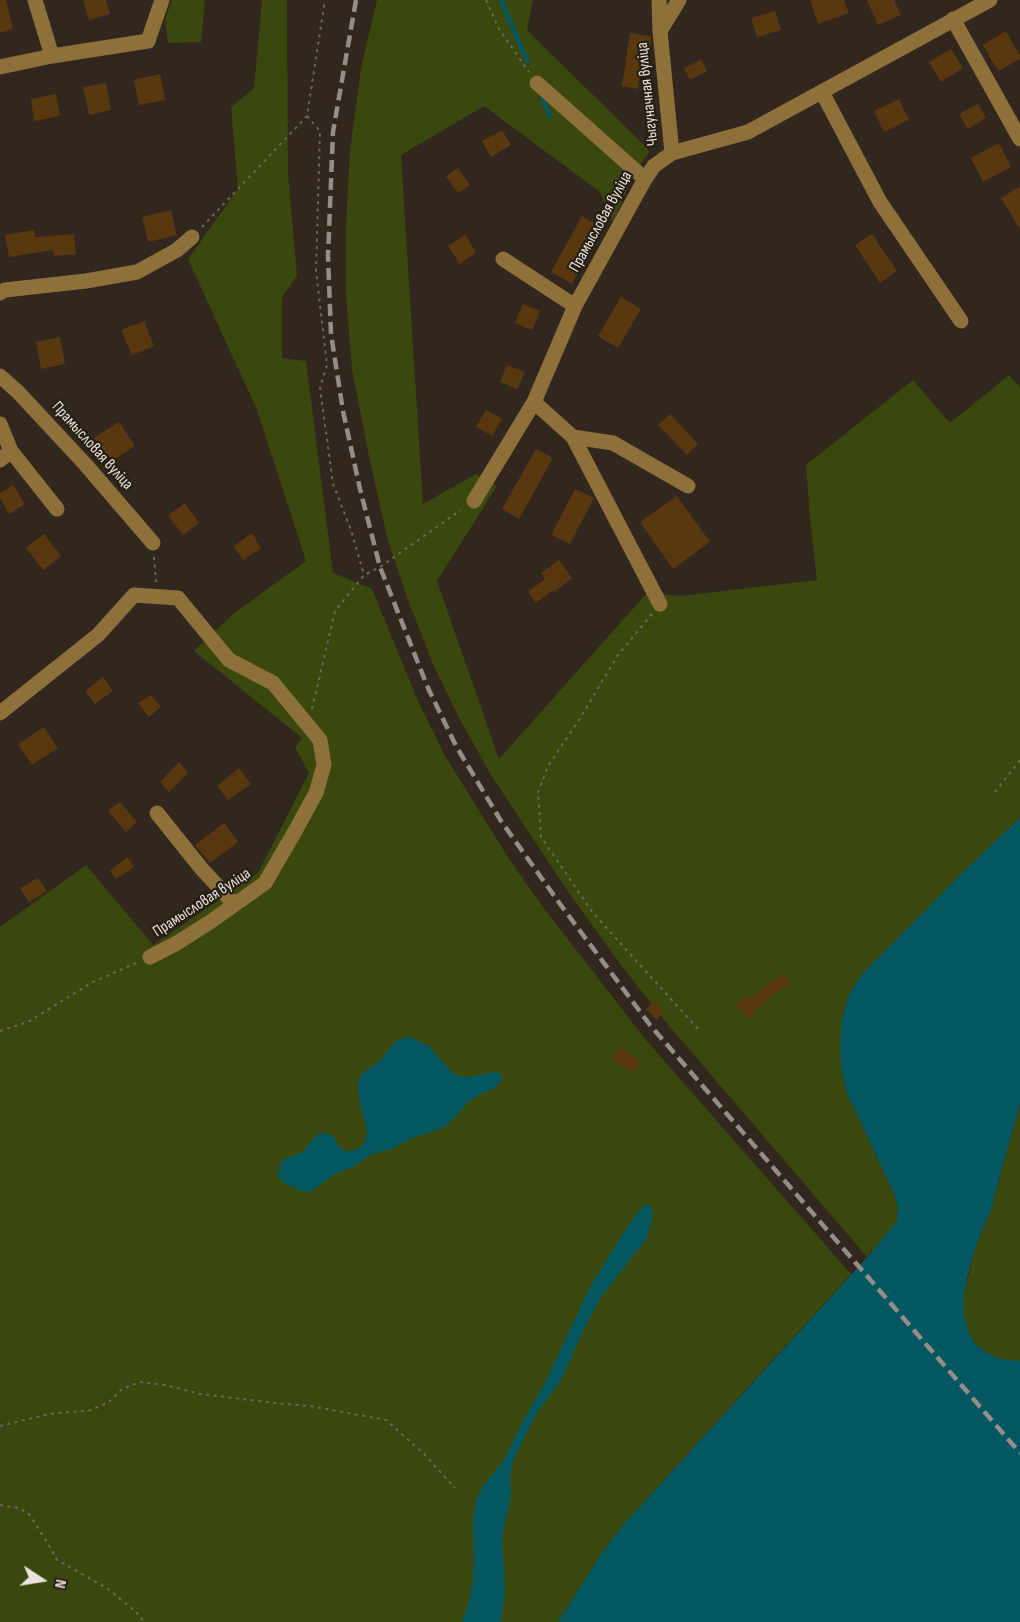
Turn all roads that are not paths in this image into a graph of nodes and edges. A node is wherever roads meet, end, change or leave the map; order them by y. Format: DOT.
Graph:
graph roads {
  1 [pos="35,0"];
  2 [pos="162,0"];
  3 [pos="659,0"];
  4 [pos="679,0"];
  5 [pos="990,0"];
  6 [pos="953,19"];
  7 [pos="660,32"];
  8 [pos="52,56"];
  9 [pos="0,67"];
  10 [pos="537,83"];
  11 [pos="822,92"];
  12 [pos="1020,139"];
  13 [pos="672,153"];
  14 [pos="645,178"];
  15 [pos="192,237"];
  16 [pos="503,259"];
  17 [pos="0,293"];
  18 [pos="575,306"];
  19 [pos="961,321"];
  20 [pos="0,376"];
  21 [pos="534,402"];
  22 [pos="0,424"];
  23 [pos="573,437"];
  24 [pos="6,456"];
  25 [pos="688,486"];
  26 [pos="474,501"];
  27 [pos="57,509"];
  28 [pos="153,543"];
  29 [pos="660,604"];
  30 [pos="0,713"];
  31 [pos="157,813"];
  32 [pos="234,904"];
  33 [pos="150,957"];
  1 -- 8 [label="street"];
  2 -- 8 [label="street"];
  3 -- 7 [label="street, Чыгуначная вуліца"];
  4 -- 7 [label="street, Чыгуначная вуліца"];
  5 -- 6 [label="street, Прамысловая вуліца"];
  6 -- 11 [label="street, Прамысловая вуліца"];
  6 -- 12 [label="street"];
  7 -- 13 [label="street, Чыгуначная вуліца"];
  8 -- 9 [label="street"];
  10 -- 14 [label="street"];
  11 -- 13 [label="street, Прамысловая вуліца"];
  11 -- 19 [label="street"];
  13 -- 14 [label="street, Прамысловая вуліца"];
  14 -- 18 [label="street, Прамысловая вуліца"];
  15 -- 17 [label="street"];
  16 -- 18 [label="street"];
  18 -- 21 [label="street, Прамысловая вуліца"];
  20 -- 28 [label="street, Прамысловая вуліца"];
  21 -- 23 [label="street"];
  21 -- 26 [label="street, Прамысловая вуліца"];
  22 -- 24 [label="street"];
  23 -- 25 [label="street"];
  23 -- 29 [label="street"];
  24 -- 27 [label="street"];
  30 -- 32 [label="street, Прамысловая вуліца"];
  31 -- 32 [label="street"];
  32 -- 33 [label="street, Прамысловая вуліца"];
}
